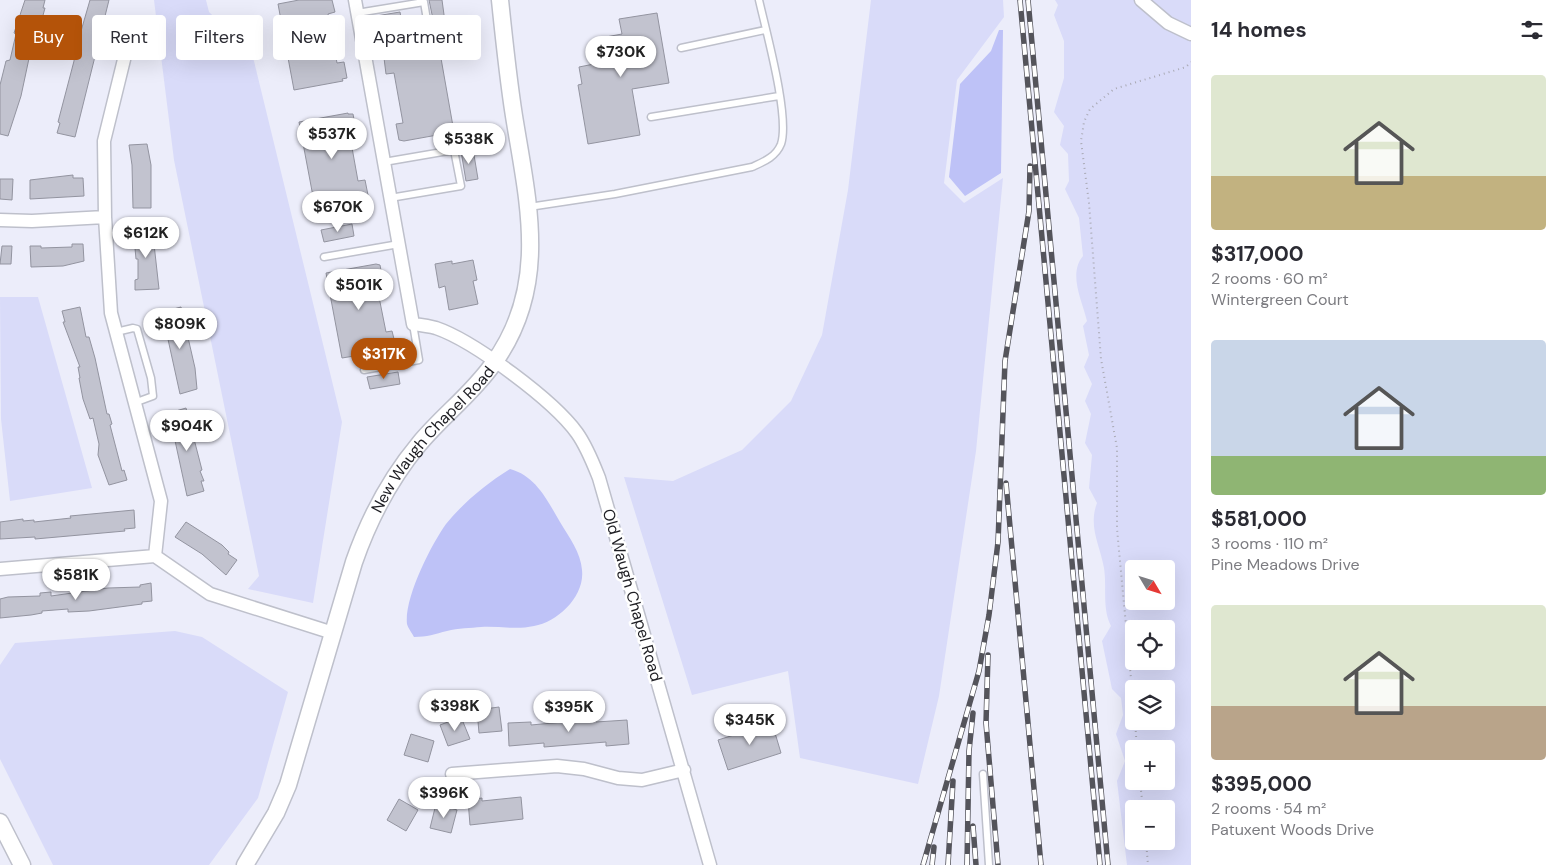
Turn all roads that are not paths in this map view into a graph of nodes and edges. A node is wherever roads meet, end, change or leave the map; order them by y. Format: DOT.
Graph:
graph roads {
  1 [pos="500,0"];
  2 [pos="759,0"];
  3 [pos="1141,0"];
  4 [pos="356,6"];
  5 [pos="426,15"];
  6 [pos="765,30"];
  7 [pos="1191,34"];
  8 [pos="681,48"];
  9 [pos="124,60"];
  10 [pos="366,60"];
  11 [pos="780,96"];
  12 [pos="651,117"];
  13 [pos="384,162"];
  14 [pos="390,198"];
  15 [pos="529,207"];
  16 [pos="105,217"];
  17 [pos="0,220"];
  18 [pos="399,244"];
  19 [pos="324,257"];
  20 [pos="413,324"];
  21 [pos="116,332"];
  22 [pos="495,362"];
  23 [pos="364,370"];
  24 [pos="134,402"];
  25 [pos="155,556"];
  26 [pos="0,569"];
  27 [pos="333,633"];
  28 [pos="684,770"];
  29 [pos="452,774"];
  30 [pos="983,774"];
  31 [pos="0,822"];
  32 [pos="22,865"];
  33 [pos="245,865"];
  34 [pos="710,865"];
  35 [pos="990,865"];
  1 -- 15 [label="street, New Waugh Chapel Road"];
  2 -- 6 [label="lane"];
  3 -- 7 [label="street"];
  4 -- 5 [label="lane"];
  6 -- 8 [label="lane"];
  6 -- 11 [label="lane"];
  9 -- 16 [label="street"];
  10 -- 13 [label="street"];
  11 -- 12 [label="lane"];
  11 -- 15 [label="lane"];
  13 -- 14 [label="street"];
  13 -- 14 [label="lane"];
  14 -- 18 [label="street"];
  15 -- 22 [label="street, New Waugh Chapel Road"];
  16 -- 17 [label="street"];
  16 -- 21 [label="street"];
  18 -- 19 [label="lane"];
  18 -- 20 [label="street"];
  20 -- 22 [label="street, Old Waugh Chapel Road"];
  20 -- 23 [label="lane"];
  21 -- 24 [label="street"];
  21 -- 24 [label="lane"];
  22 -- 27 [label="street, New Waugh Chapel Road"];
  22 -- 28 [label="street, Old Waugh Chapel Road"];
  24 -- 25 [label="street"];
  25 -- 26 [label="street"];
  25 -- 27 [label="street"];
  27 -- 33 [label="street, New Waugh Chapel Road"];
  28 -- 29 [label="street"];
  28 -- 34 [label="street, Old Waugh Chapel Road"];
  30 -- 35 [label="lane"];
  31 -- 32 [label="street"];
}
